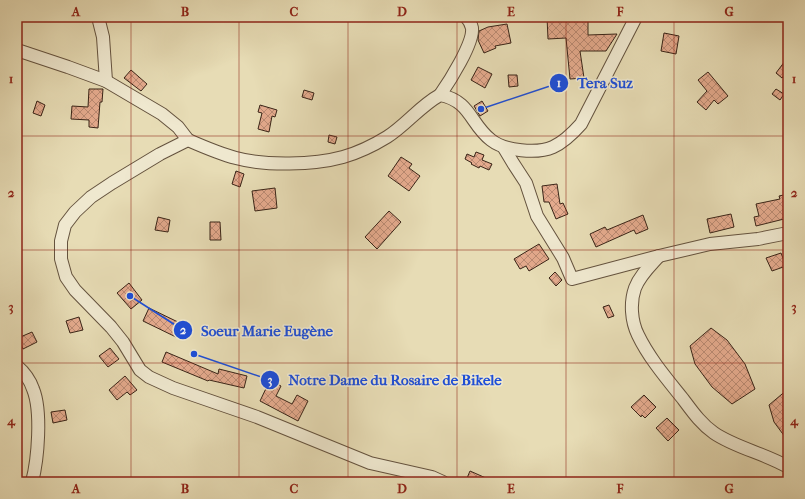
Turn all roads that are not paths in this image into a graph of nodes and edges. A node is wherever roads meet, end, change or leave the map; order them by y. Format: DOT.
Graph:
graph roads {
  1 [pos="98,17"];
  2 [pos="466,17"];
  3 [pos="636,17"];
  4 [pos="17,50"];
  5 [pos="106,81"];
  6 [pos="440,95"];
  7 [pos="188,140"];
  8 [pos="504,148"];
  9 [pos="788,233"];
  10 [pos="659,256"];
  11 [pos="17,366"];
  12 [pos="788,467"];
  13 [pos="32,482"];
  14 [pos="443,482"];
  1 -- 5 [label="street"];
  2 -- 6 [label="street"];
  3 -- 8 [label="street"];
  4 -- 5 [label="street"];
  5 -- 7 [label="street"];
  6 -- 7 [label="street"];
  6 -- 8 [label="street"];
  7 -- 14 [label="street"];
  8 -- 10 [label="street"];
  9 -- 10 [label="street"];
  10 -- 12 [label="street"];
  11 -- 13 [label="street"];
}
